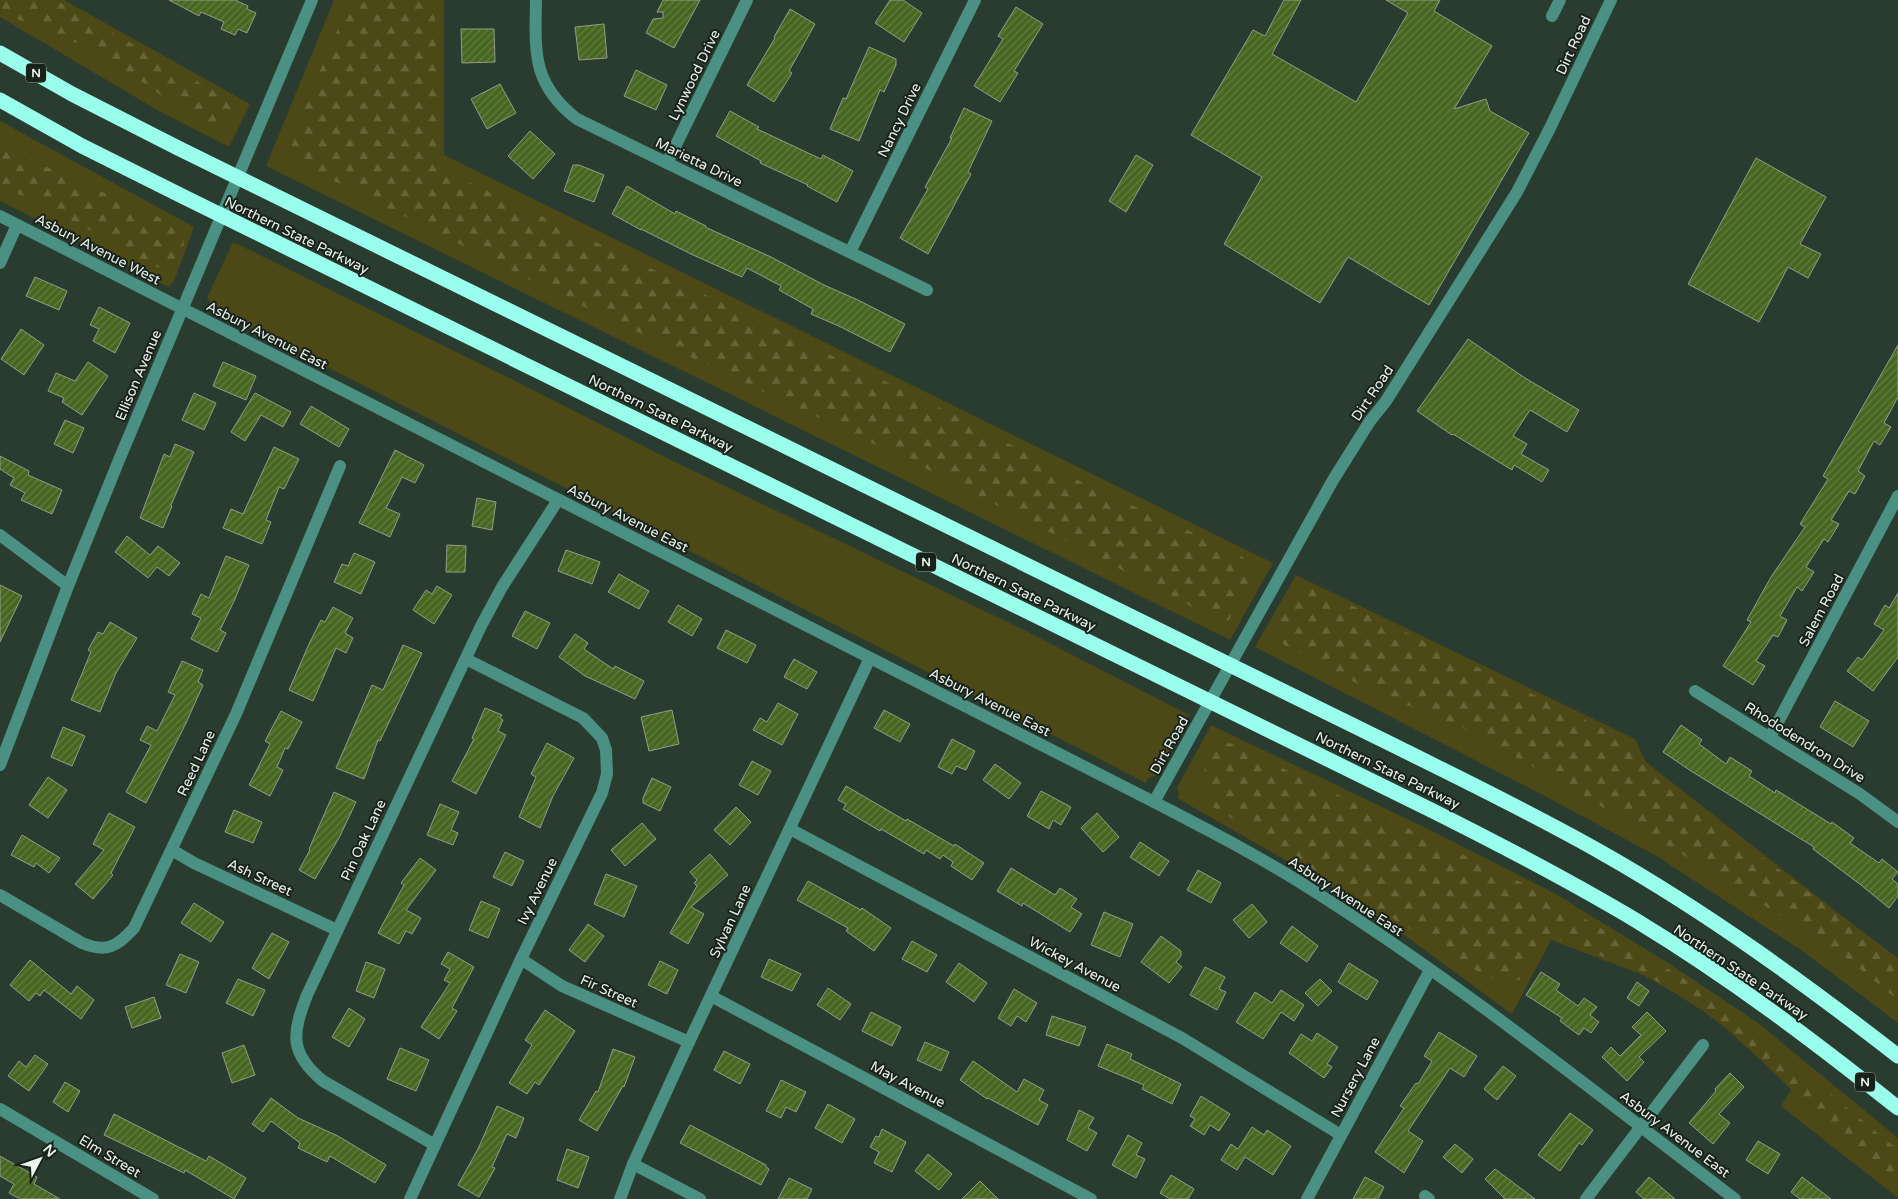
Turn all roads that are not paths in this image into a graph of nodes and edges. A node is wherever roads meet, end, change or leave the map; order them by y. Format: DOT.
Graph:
graph roads {
  1 [pos="312,0"];
  2 [pos="536,0"];
  3 [pos="747,0"];
  4 [pos="975,0"];
  5 [pos="1560,0"];
  6 [pos="1612,0"];
  7 [pos="1552,16"];
  8 [pos="0,53"];
  9 [pos="0,100"];
  10 [pos="667,163"];
  11 [pos="0,216"];
  12 [pos="17,225"];
  13 [pos="850,252"];
  14 [pos="0,263"];
  15 [pos="927,290"];
  16 [pos="183,308"];
  17 [pos="340,466"];
  18 [pos="1898,496"];
  19 [pos="558,500"];
  20 [pos="0,535"];
  21 [pos="68,586"];
  22 [pos="466,658"];
  23 [pos="870,658"];
  24 [pos="1694,691"];
  25 [pos="1770,737"];
  26 [pos="1,761"];
  27 [pos="1154,802"];
  28 [pos="1898,822"];
  29 [pos="790,829"];
  30 [pos="172,850"];
  31 [pos="0,895"];
  32 [pos="337,930"];
  33 [pos="520,959"];
  34 [pos="1430,970"];
  35 [pos="711,996"];
  36 [pos="689,1042"];
  37 [pos="1703,1046"];
  38 [pos="1898,1056"];
  39 [pos="1898,1108"];
  40 [pos="0,1109"];
  41 [pos="1641,1127"];
  42 [pos="1340,1135"];
  43 [pos="435,1145"];
  44 [pos="633,1164"];
  45 [pos="153,1199"];
  46 [pos="410,1199"];
  47 [pos="620,1199"];
  48 [pos="700,1199"];
  49 [pos="1092,1199"];
  50 [pos="1306,1199"];
  51 [pos="1586,1199"];
  52 [pos="1735,1199"];
  1 -- 16 [label="street, Ellison Avenue"];
  2 -- 10 [label="street, Marietta Drive"];
  3 -- 10 [label="street, Lynwood Drive"];
  4 -- 13 [label="street, Nancy Drive"];
  5 -- 7 [label="street"];
  6 -- 27 [label="street, Dirt Road"];
  8 -- 38 [label="highway, Northern State Parkway / N"];
  9 -- 39 [label="highway, Northern State Parkway / N"];
  10 -- 13 [label="street, Marietta Drive"];
  11 -- 12 [label="street, Asbury Avenue West"];
  12 -- 14 [label="street"];
  12 -- 16 [label="street, Asbury Avenue West"];
  13 -- 15 [label="street, Marietta Drive"];
  16 -- 19 [label="street, Asbury Avenue East"];
  16 -- 21 [label="street, Ellison Avenue"];
  17 -- 30 [label="street, Reed Lane"];
  18 -- 25 [label="street, Salem Road"];
  19 -- 22 [label="street, Pin Oak Lane"];
  19 -- 23 [label="street, Asbury Avenue East"];
  20 -- 21 [label="street"];
  21 -- 26 [label="street, Ellison Avenue"];
  22 -- 32 [label="street, Pin Oak Lane"];
  22 -- 33 [label="street, Ivy Avenue"];
  23 -- 27 [label="street, Asbury Avenue East"];
  23 -- 29 [label="street, Sylvan Lane"];
  24 -- 25 [label="street, Rhododendron Drive"];
  25 -- 28 [label="street, Rhododendron Drive"];
  27 -- 34 [label="street, Asbury Avenue East"];
  29 -- 35 [label="street, Sylvan Lane"];
  29 -- 42 [label="street, Wickey Avenue"];
  30 -- 31 [label="street, Reed Lane"];
  30 -- 32 [label="street, Ash Street"];
  32 -- 43 [label="street, Pin Oak Lane"];
  33 -- 36 [label="street, Fir Street"];
  33 -- 43 [label="street, Ivy Avenue"];
  34 -- 41 [label="street, Asbury Avenue East"];
  34 -- 42 [label="street, Nursery Lane"];
  35 -- 36 [label="street, Sylvan Lane"];
  35 -- 49 [label="street, May Avenue"];
  36 -- 44 [label="street, Sylvan Lane"];
  37 -- 41 [label="street"];
  40 -- 45 [label="street, Elm Street"];
  41 -- 51 [label="street"];
  41 -- 52 [label="street, Asbury Avenue East"];
  42 -- 50 [label="street, Nursery Lane"];
  43 -- 46 [label="street, Ivy Avenue"];
  44 -- 47 [label="street, Sylvan Lane"];
  44 -- 48 [label="street"];
}
